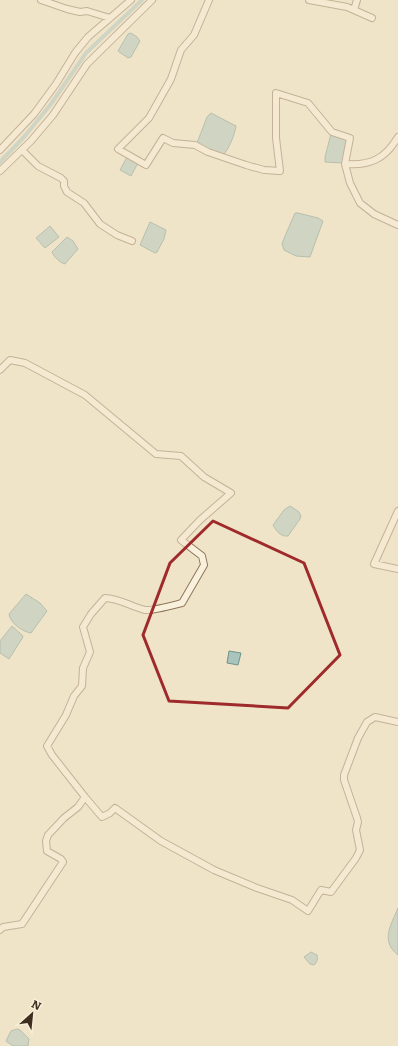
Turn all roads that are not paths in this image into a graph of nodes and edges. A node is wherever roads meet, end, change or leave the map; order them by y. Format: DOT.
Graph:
graph roads {
  1 [pos="41,0"];
  2 [pos="131,0"];
  3 [pos="152,0"];
  4 [pos="209,0"];
  5 [pos="309,0"];
  6 [pos="357,0"];
  7 [pos="354,10"];
  8 [pos="110,18"];
  9 [pos="372,18"];
  10 [pos="398,137"];
  11 [pos="0,150"];
  12 [pos="22,150"];
  13 [pos="345,164"];
  14 [pos="0,171"];
  15 [pos="398,225"];
  16 [pos="132,241"];
  17 [pos="0,370"];
  18 [pos="398,511"];
  19 [pos="398,569"];
  20 [pos="398,722"];
  21 [pos="85,797"];
  22 [pos="0,930"];
  1 -- 8 [label="street"];
  2 -- 8 [label="street"];
  3 -- 12 [label="street"];
  4 -- 13 [label="street"];
  5 -- 7 [label="street"];
  6 -- 7 [label="street"];
  7 -- 9 [label="street"];
  8 -- 11 [label="street"];
  10 -- 13 [label="street"];
  12 -- 14 [label="street"];
  12 -- 16 [label="street"];
  13 -- 15 [label="street"];
  17 -- 21 [label="street"];
  18 -- 19 [label="street"];
  20 -- 21 [label="street"];
  21 -- 22 [label="street"];
}
